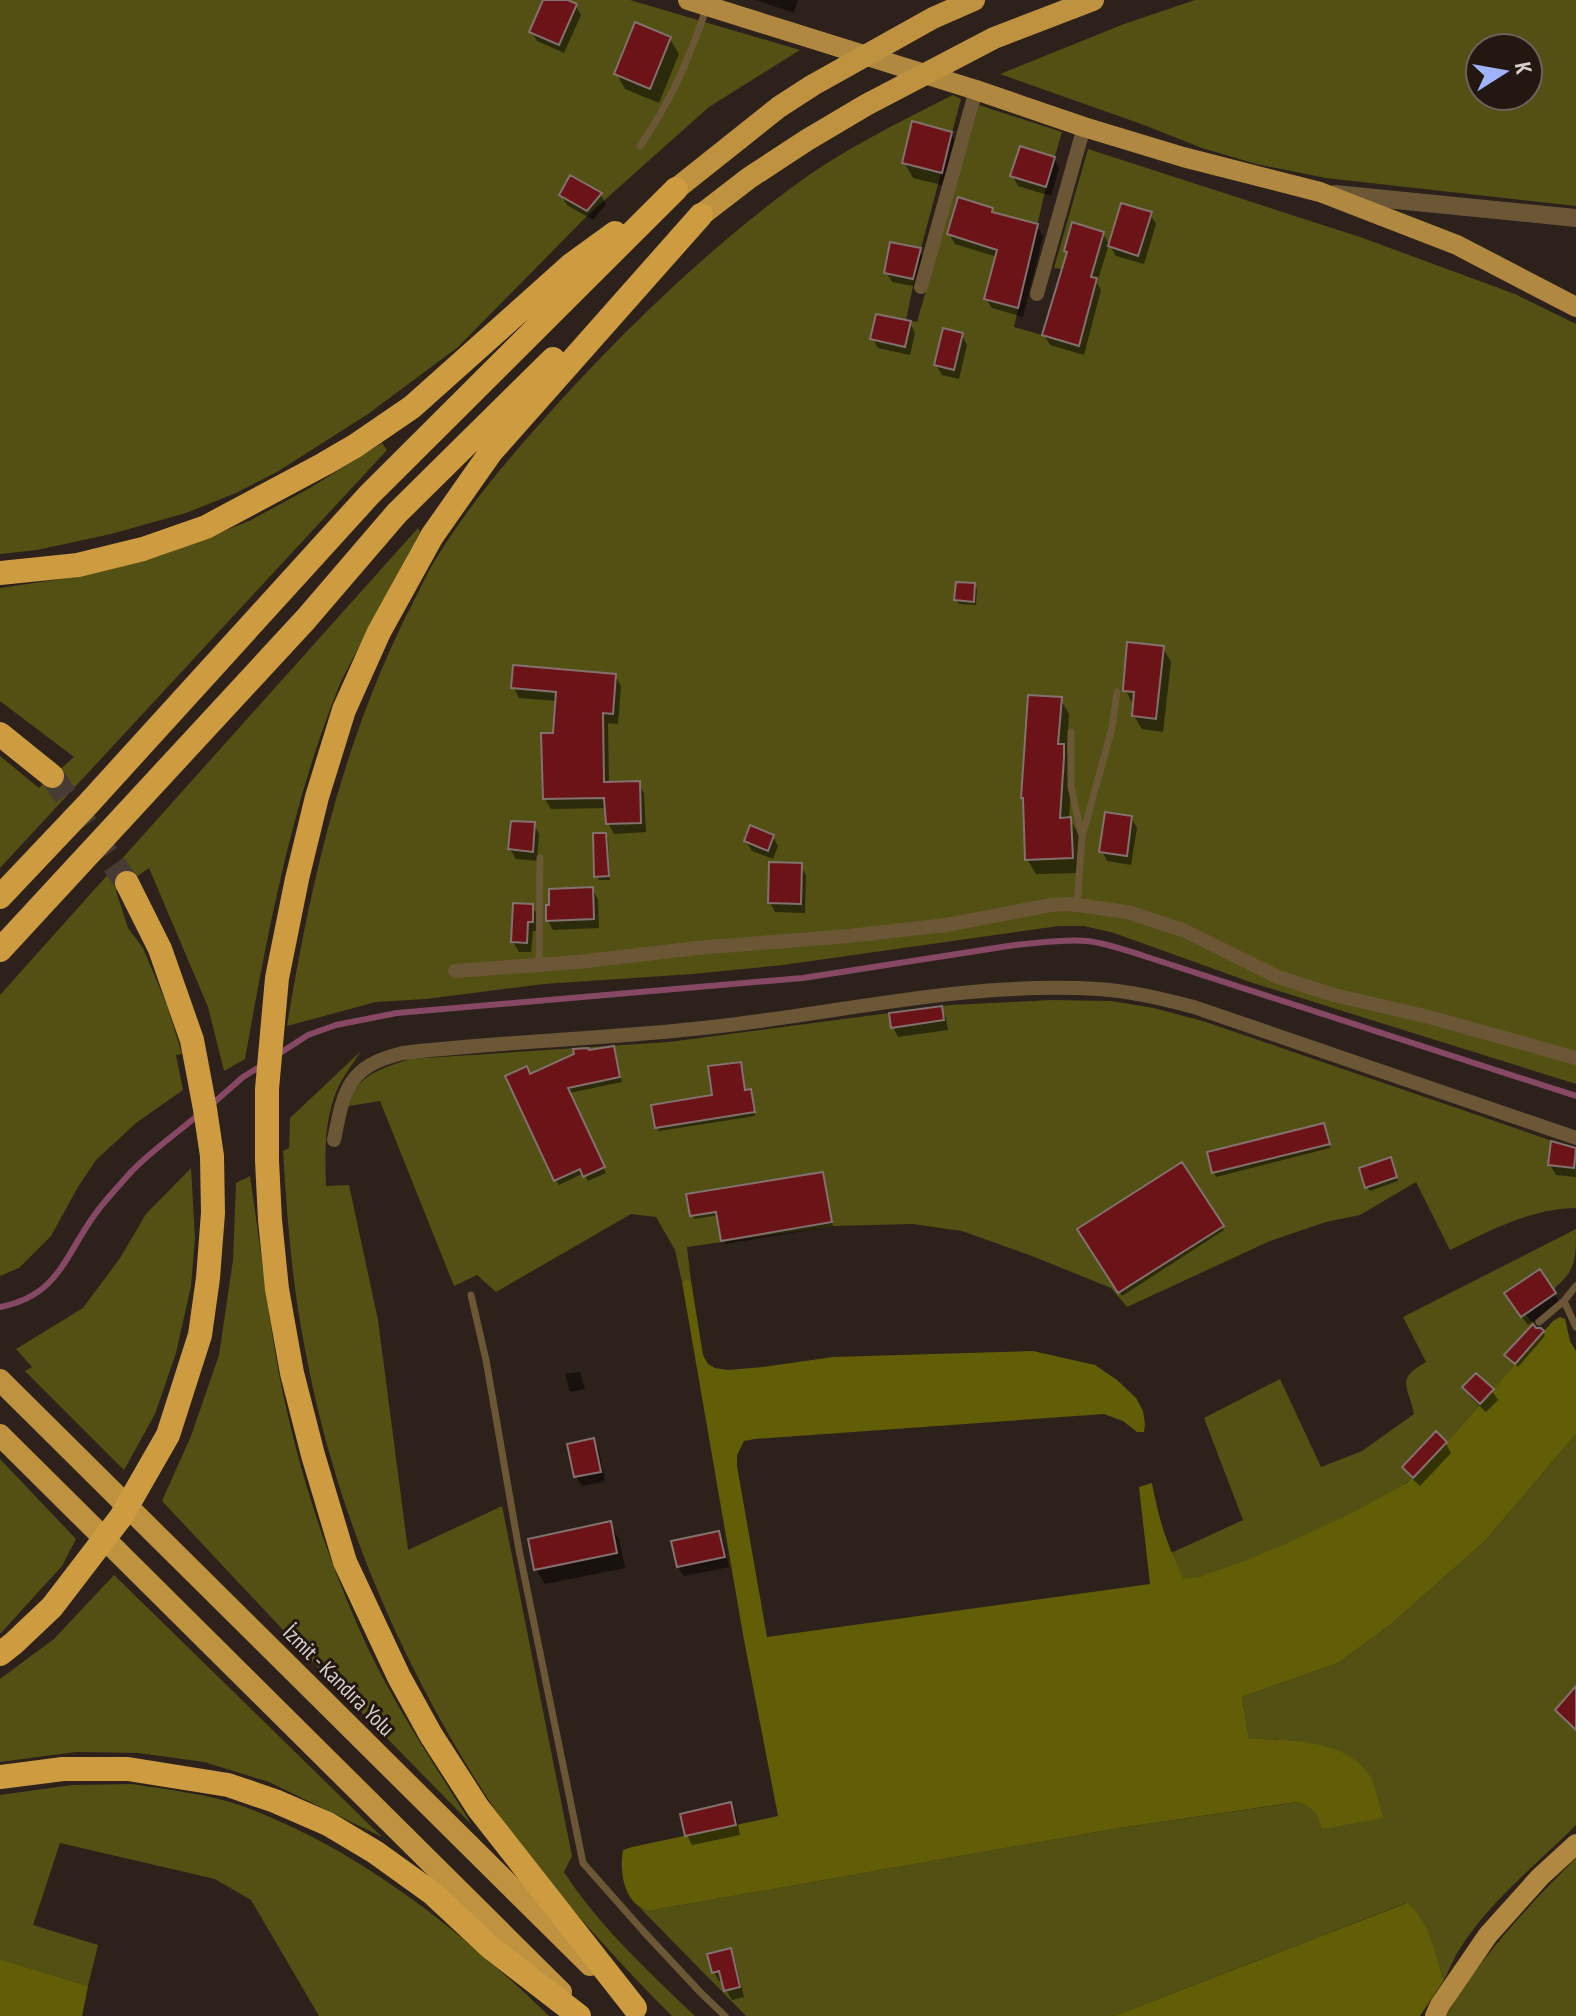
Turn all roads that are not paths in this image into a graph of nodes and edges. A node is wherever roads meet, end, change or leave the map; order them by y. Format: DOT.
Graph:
graph roads {
  1 [pos="974,0"];
  2 [pos="1093,0"];
  3 [pos="697,3"];
  4 [pos="976,90"];
  5 [pos="1084,127"];
  6 [pos="640,146"];
  7 [pos="676,189"];
  8 [pos="1320,192"];
  9 [pos="701,215"];
  10 [pos="1576,218"];
  11 [pos="921,287"];
  12 [pos="1037,294"];
  13 [pos="1576,307"];
  14 [pos="0,573"];
  15 [pos="1117,692"];
  16 [pos="1071,732"];
  17 [pos="0,734"];
  18 [pos="52,776"];
  19 [pos="1082,837"];
  20 [pos="540,858"];
  21 [pos="127,883"];
  22 [pos="0,897"];
  23 [pos="1077,905"];
  24 [pos="0,950"];
  25 [pos="539,965"];
  26 [pos="455,971"];
  27 [pos="1576,1058"];
  28 [pos="1576,1138"];
  29 [pos="334,1140"];
  30 [pos="1576,1286"];
  31 [pos="471,1295"];
  32 [pos="1564,1301"];
  33 [pos="1539,1322"];
  34 [pos="1576,1327"];
  35 [pos="1,1382"];
  36 [pos="0,1435"];
  37 [pos="0,1654"];
  38 [pos="0,1777"];
  39 [pos="1576,1844"];
  40 [pos="639,2012"];
  41 [pos="579,2016"];
  42 [pos="586,2016"];
  43 [pos="725,2016"];
  44 [pos="1435,2016"];
  1 -- 7 [label="highway"];
  2 -- 9 [label="highway"];
  3 -- 4 [label="main road"];
  3 -- 6 [label="lane"];
  4 -- 5 [label="main road"];
  4 -- 11 [label="street"];
  5 -- 8 [label="main road"];
  5 -- 12 [label="street"];
  7 -- 14 [label="highway"];
  7 -- 22 [label="highway"];
  8 -- 10 [label="street"];
  8 -- 13 [label="main road"];
  9 -- 24 [label="highway"];
  9 -- 40 [label="highway"];
  15 -- 19 [label="lane"];
  16 -- 19 [label="lane"];
  17 -- 18 [label="highway"];
  19 -- 23 [label="lane"];
  20 -- 25 [label="lane"];
  21 -- 37 [label="highway"];
  23 -- 25 [label="street"];
  23 -- 27 [label="street"];
  25 -- 26 [label="street"];
  28 -- 29 [label="street"];
  30 -- 32 [label="lane"];
  31 -- 43 [label="lane"];
  32 -- 33 [label="lane"];
  32 -- 34 [label="lane"];
  35 -- 40 [label="highway, İzmit - Kandıra Yolu"];
  36 -- 42 [label="highway"];
  38 -- 41 [label="highway"];
  39 -- 44 [label="main road"];
}
